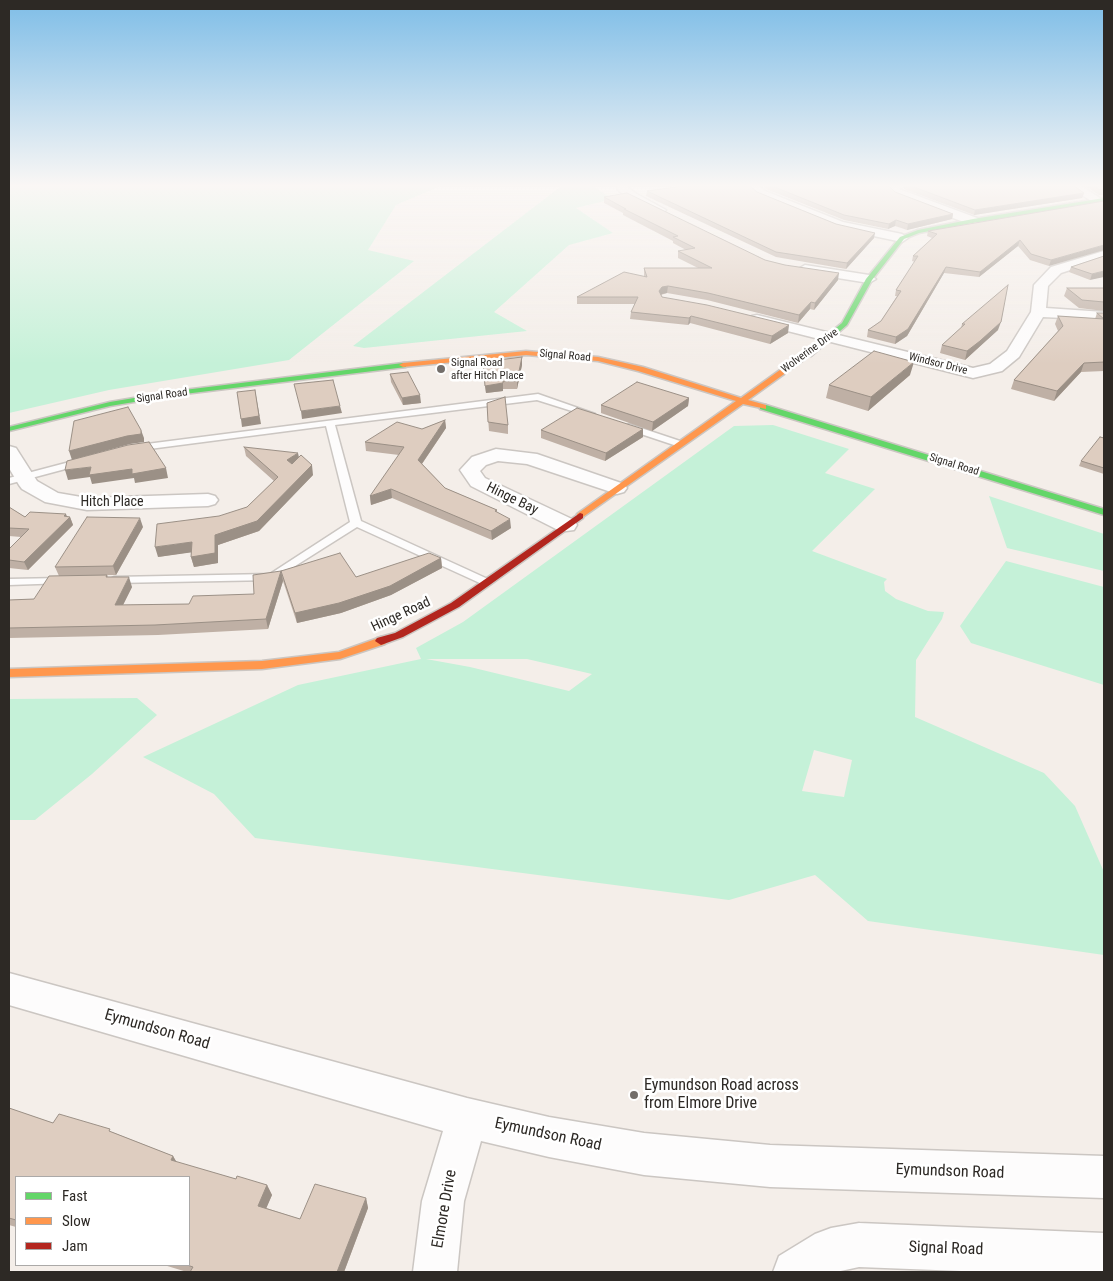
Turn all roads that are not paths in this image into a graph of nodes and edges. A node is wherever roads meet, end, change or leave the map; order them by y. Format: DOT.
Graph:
graph roads {
  1 [pos="897,244"];
  2 [pos="1104,255"];
  3 [pos="794,268"];
  4 [pos="869,279"];
  5 [pos="1038,312"];
  6 [pos="745,316"];
  7 [pos="1104,316"];
  8 [pos="831,337"];
  9 [pos="741,400"];
  10 [pos="604,419"];
  11 [pos="330,423"];
  12 [pos="623,425"];
  13 [pos="9,429"];
  14 [pos="680,444"];
  15 [pos="121,451"];
  16 [pos="9,452"];
  17 [pos="92,459"];
  18 [pos="16,479"];
  19 [pos="617,488"];
  20 [pos="208,500"];
  21 [pos="1104,512"];
  22 [pos="356,523"];
  23 [pos="566,526"];
  24 [pos="107,580"];
  25 [pos="77,581"];
  26 [pos="9,582"];
  27 [pos="486,582"];
  28 [pos="9,673"];
  29 [pos="9,989"];
  30 [pos="467,1118"];
  31 [pos="1104,1177"];
  32 [pos="1104,1255"];
  33 [pos="991,1261"];
  34 [pos="434,1272"];
  35 [pos="795,1272"];
  1 -- 4 [label="street, Wolverine Drive"];
  2 -- 5 [label="street, Windsor Drive"];
  3 -- 4 [label="street"];
  4 -- 8 [label="street, Wolverine Drive"];
  5 -- 7 [label="street"];
  5 -- 8 [label="street, Windsor Drive"];
  6 -- 8 [label="street, Windsor Drive"];
  8 -- 9 [label="street, Wolverine Drive"];
  9 -- 13 [label="street, Signal Road"];
  9 -- 14 [label="street, Hinge Road"];
  9 -- 21 [label="street, Signal Road"];
  10 -- 11 [label="lane"];
  11 -- 15 [label="lane"];
  11 -- 22 [label="lane"];
  12 -- 14 [label="lane"];
  14 -- 19 [label="street, Hinge Road"];
  16 -- 18 [label="street, Hitch Place"];
  17 -- 18 [label="lane"];
  18 -- 20 [label="street, Hitch Place"];
  19 -- 23 [label="street, Hinge Road"];
  19 -- 23 [label="street, Hinge Bay"];
  22 -- 24 [label="lane"];
  22 -- 27 [label="lane"];
  23 -- 27 [label="street, Hinge Road"];
  25 -- 26 [label="lane"];
  27 -- 28 [label="street, Hinge Road"];
  29 -- 30 [label="street, Eymundson Road"];
  30 -- 31 [label="street, Eymundson Road"];
  30 -- 34 [label="street, Elmore Drive"];
  32 -- 33 [label="street, Signal Road"];
  33 -- 35 [label="street, Signal Road"];
}
